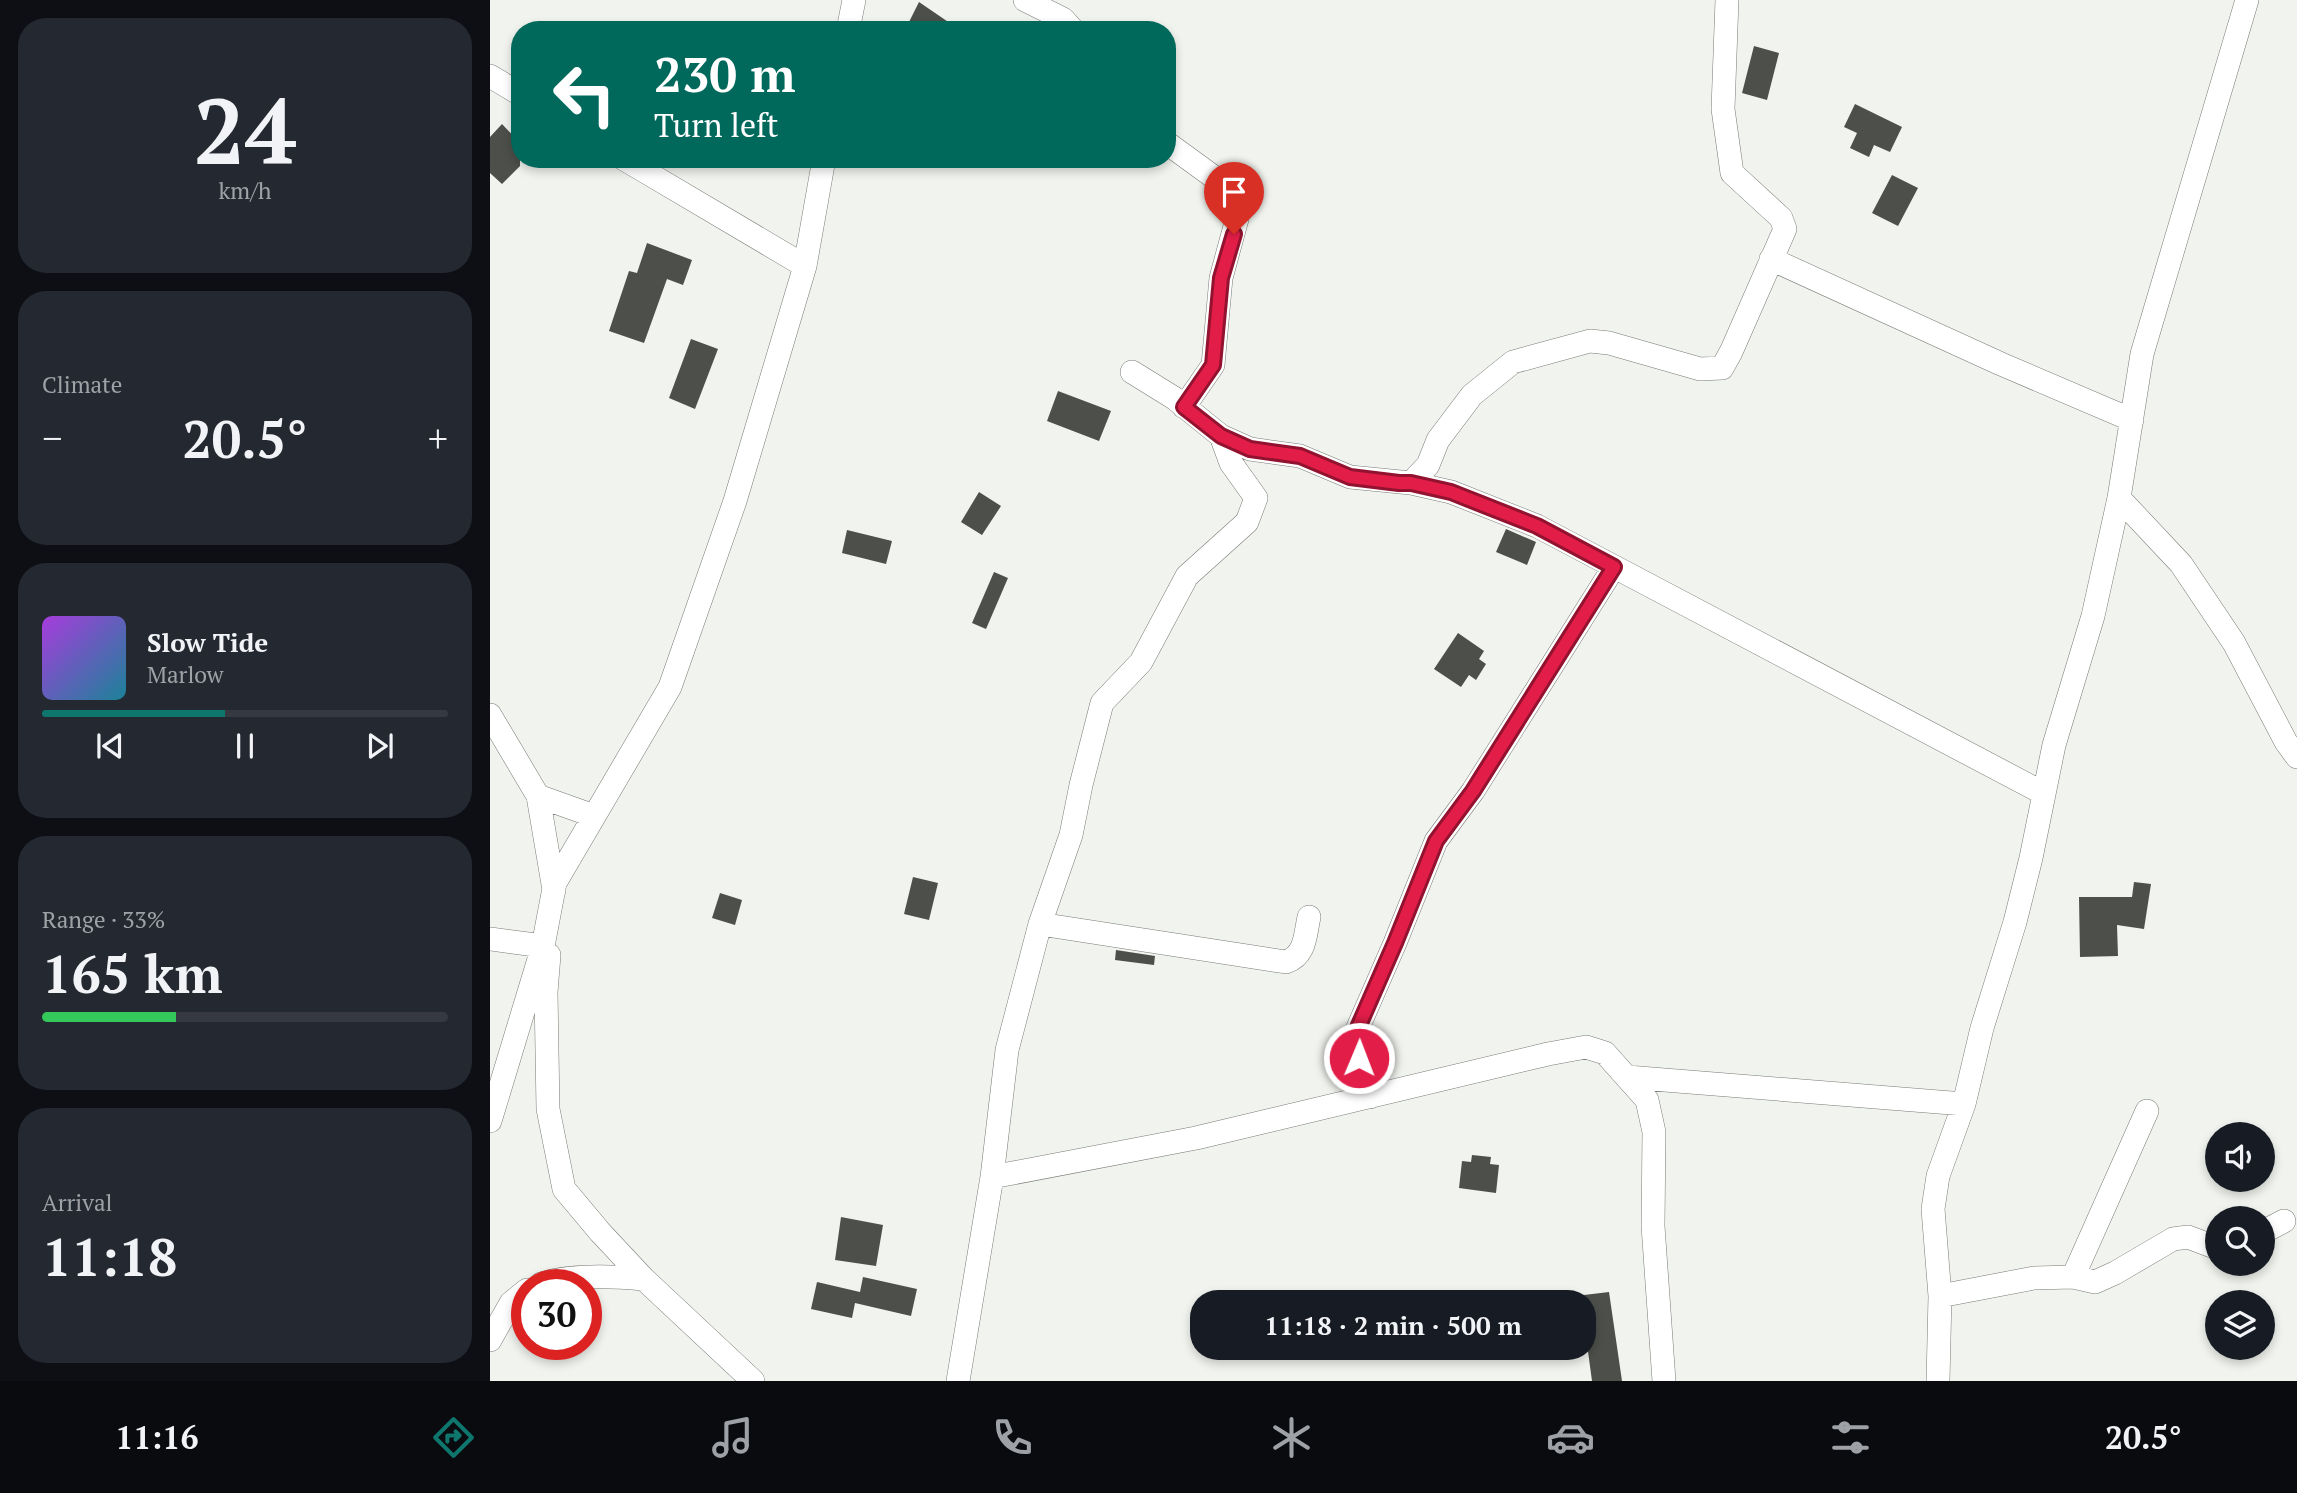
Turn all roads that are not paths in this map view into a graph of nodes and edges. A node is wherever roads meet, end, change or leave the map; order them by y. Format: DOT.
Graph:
graph roads {
  1 [pos="854,0"];
  2 [pos="1025,0"];
  3 [pos="1727,0"];
  4 [pos="2247,0"];
  5 [pos="850,21"];
  6 [pos="1065,21"];
  7 [pos="490,76"];
  8 [pos="511,89"];
  9 [pos="1176,150"];
  10 [pos="639,168"];
  11 [pos="822,168"];
  12 [pos="1771,259"];
  13 [pos="805,266"];
  14 [pos="1132,372"];
  15 [pos="1184,407"];
  16 [pos="2132,420"];
  17 [pos="1221,436"];
  18 [pos="1250,449"];
  19 [pos="1231,463"];
  20 [pos="1411,483"];
  21 [pos="2119,499"];
  22 [pos="1614,567"];
  23 [pos="490,715"];
  24 [pos="2297,757"];
  25 [pos="2043,793"];
  26 [pos="538,796"];
  27 [pos="594,816"];
  28 [pos="555,883"];
  29 [pos="1309,916"];
  30 [pos="1040,924"];
  31 [pos="490,939"];
  32 [pos="542,946"];
  33 [pos="1627,1077"];
  34 [pos="1370,1097"];
  35 [pos="1964,1104"];
  36 [pos="2147,1111"];
  37 [pos="490,1121"];
  38 [pos="992,1177"];
  39 [pos="2284,1221"];
  40 [pos="2275,1226"];
  41 [pos="2205,1243"];
  42 [pos="602,1277"];
  43 [pos="2073,1278"];
  44 [pos="644,1279"];
  45 [pos="1940,1296"];
  46 [pos="511,1303"];
  47 [pos="490,1340"];
  48 [pos="753,1381"];
  49 [pos="958,1381"];
  50 [pos="1664,1381"];
  51 [pos="1938,1381"];
  1 -- 5 [label="street"];
  2 -- 6 [label="street"];
  3 -- 12 [label="street"];
  4 -- 16 [label="street"];
  7 -- 8 [label="street"];
  9 -- 15 [label="street"];
  10 -- 13 [label="street"];
  11 -- 13 [label="street"];
  12 -- 16 [label="street"];
  12 -- 20 [label="street"];
  13 -- 27 [label="street"];
  14 -- 15 [label="street"];
  15 -- 17 [label="street"];
  16 -- 21 [label="street"];
  17 -- 18 [label="street"];
  17 -- 19 [label="street"];
  18 -- 19 [label="street"];
  18 -- 20 [label="street"];
  19 -- 30 [label="street"];
  20 -- 22 [label="street"];
  21 -- 24 [label="street"];
  21 -- 25 [label="street"];
  22 -- 25 [label="street"];
  22 -- 34 [label="street"];
  23 -- 26 [label="street"];
  25 -- 35 [label="street"];
  26 -- 27 [label="street"];
  26 -- 28 [label="street"];
  27 -- 28 [label="street"];
  28 -- 32 [label="street"];
  28 -- 44 [label="street"];
  29 -- 30 [label="street"];
  30 -- 38 [label="street"];
  31 -- 32 [label="street"];
  32 -- 37 [label="street"];
  33 -- 34 [label="street"];
  33 -- 35 [label="street"];
  33 -- 50 [label="street"];
  34 -- 38 [label="street"];
  35 -- 45 [label="street"];
  36 -- 43 [label="street"];
  38 -- 49 [label="street"];
  39 -- 40 [label="street"];
  41 -- 43 [label="street"];
  42 -- 44 [label="street"];
  43 -- 45 [label="street"];
  44 -- 48 [label="street"];
  45 -- 51 [label="street"];
  46 -- 47 [label="street"];
}
